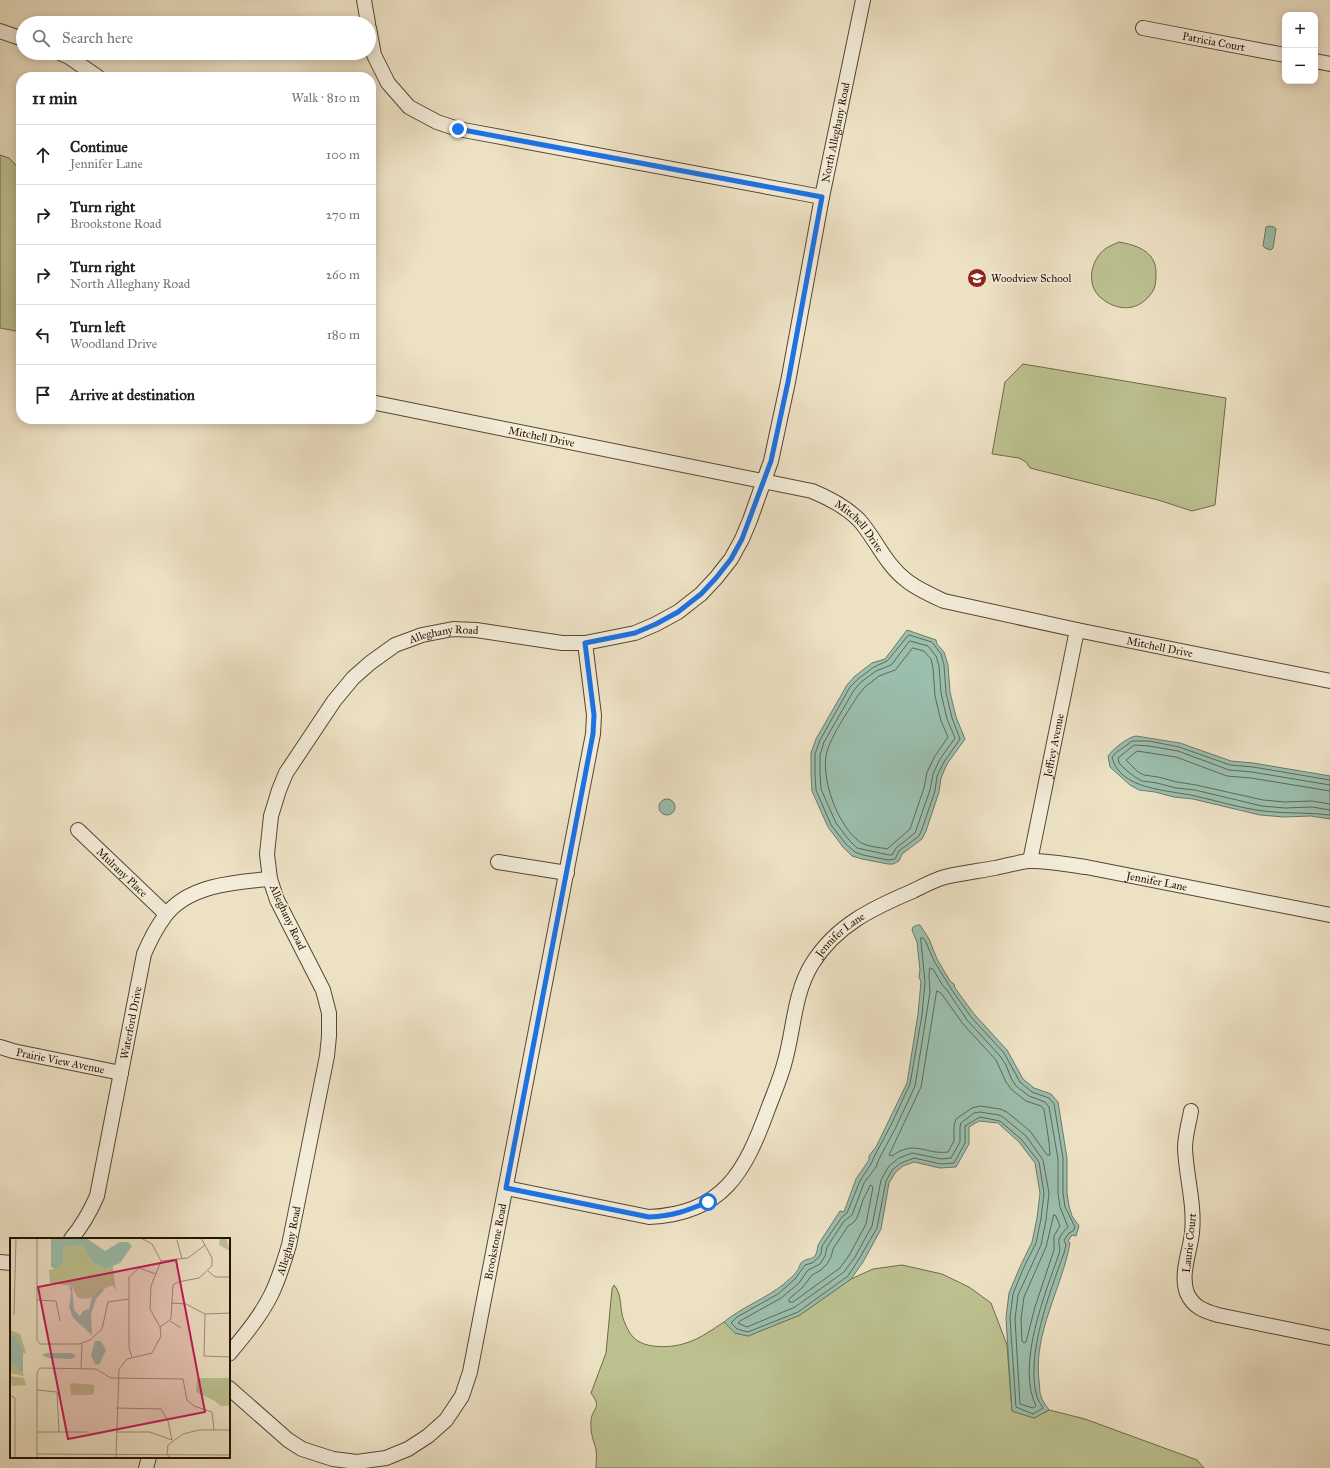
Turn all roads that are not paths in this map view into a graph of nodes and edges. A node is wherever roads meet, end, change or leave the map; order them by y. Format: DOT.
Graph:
graph roads {
  1 [pos="364,0"];
  2 [pos="863,0"];
  3 [pos="367,16"];
  4 [pos="1143,28"];
  5 [pos="0,30"];
  6 [pos="16,36"];
  7 [pos="1282,54"];
  8 [pos="376,59"];
  9 [pos="73,60"];
  10 [pos="1318,62"];
  11 [pos="1330,64"];
  12 [pos="91,72"];
  13 [pos="822,197"];
  14 [pos="376,403"];
  15 [pos="764,481"];
  16 [pos="1078,630"];
  17 [pos="585,643"];
  18 [pos="1330,681"];
  19 [pos="78,830"];
  20 [pos="1030,861"];
  21 [pos="498,862"];
  22 [pos="567,873"];
  23 [pos="270,879"];
  24 [pos="166,914"];
  25 [pos="1330,915"];
  26 [pos="0,1047"];
  27 [pos="121,1073"];
  28 [pos="1191,1112"];
  29 [pos="506,1188"];
  30 [pos="72,1238"];
  31 [pos="0,1262"];
  32 [pos="10,1263"];
  33 [pos="1330,1338"];
  34 [pos="230,1353"];
  35 [pos="230,1389"];
  36 [pos="149,1458"];
  37 [pos="146,1468"];
  1 -- 3 [label="street"];
  2 -- 13 [label="street, North Alleghany Road"];
  4 -- 7 [label="street, Patricia Court"];
  5 -- 6 [label="street"];
  8 -- 13 [label="street"];
  9 -- 12 [label="street"];
  10 -- 11 [label="street"];
  13 -- 15 [label="street, North Alleghany Road"];
  14 -- 15 [label="street, Mitchell Drive"];
  15 -- 16 [label="street, Mitchell Drive"];
  15 -- 17 [label="street, North Alleghany Road"];
  16 -- 18 [label="street, Mitchell Drive"];
  16 -- 20 [label="street, Jeffrey Avenue"];
  17 -- 22 [label="street, Brookstone Road"];
  17 -- 23 [label="street, Alleghany Road"];
  19 -- 24 [label="street, Mulrany Place"];
  20 -- 25 [label="street, Jennifer Lane"];
  20 -- 29 [label="street, Jennifer Lane"];
  21 -- 22 [label="street"];
  22 -- 29 [label="street, Brookstone Road"];
  23 -- 24 [label="street, Waterford Drive"];
  23 -- 34 [label="street, Alleghany Road"];
  24 -- 27 [label="street, Waterford Drive"];
  26 -- 27 [label="street, Prairie View Avenue"];
  27 -- 30 [label="street, Waterford Drive"];
  28 -- 33 [label="street, Laurie Court"];
  29 -- 35 [label="street, Brookstone Road"];
  31 -- 32 [label="street"];
  36 -- 37 [label="street"];
}
